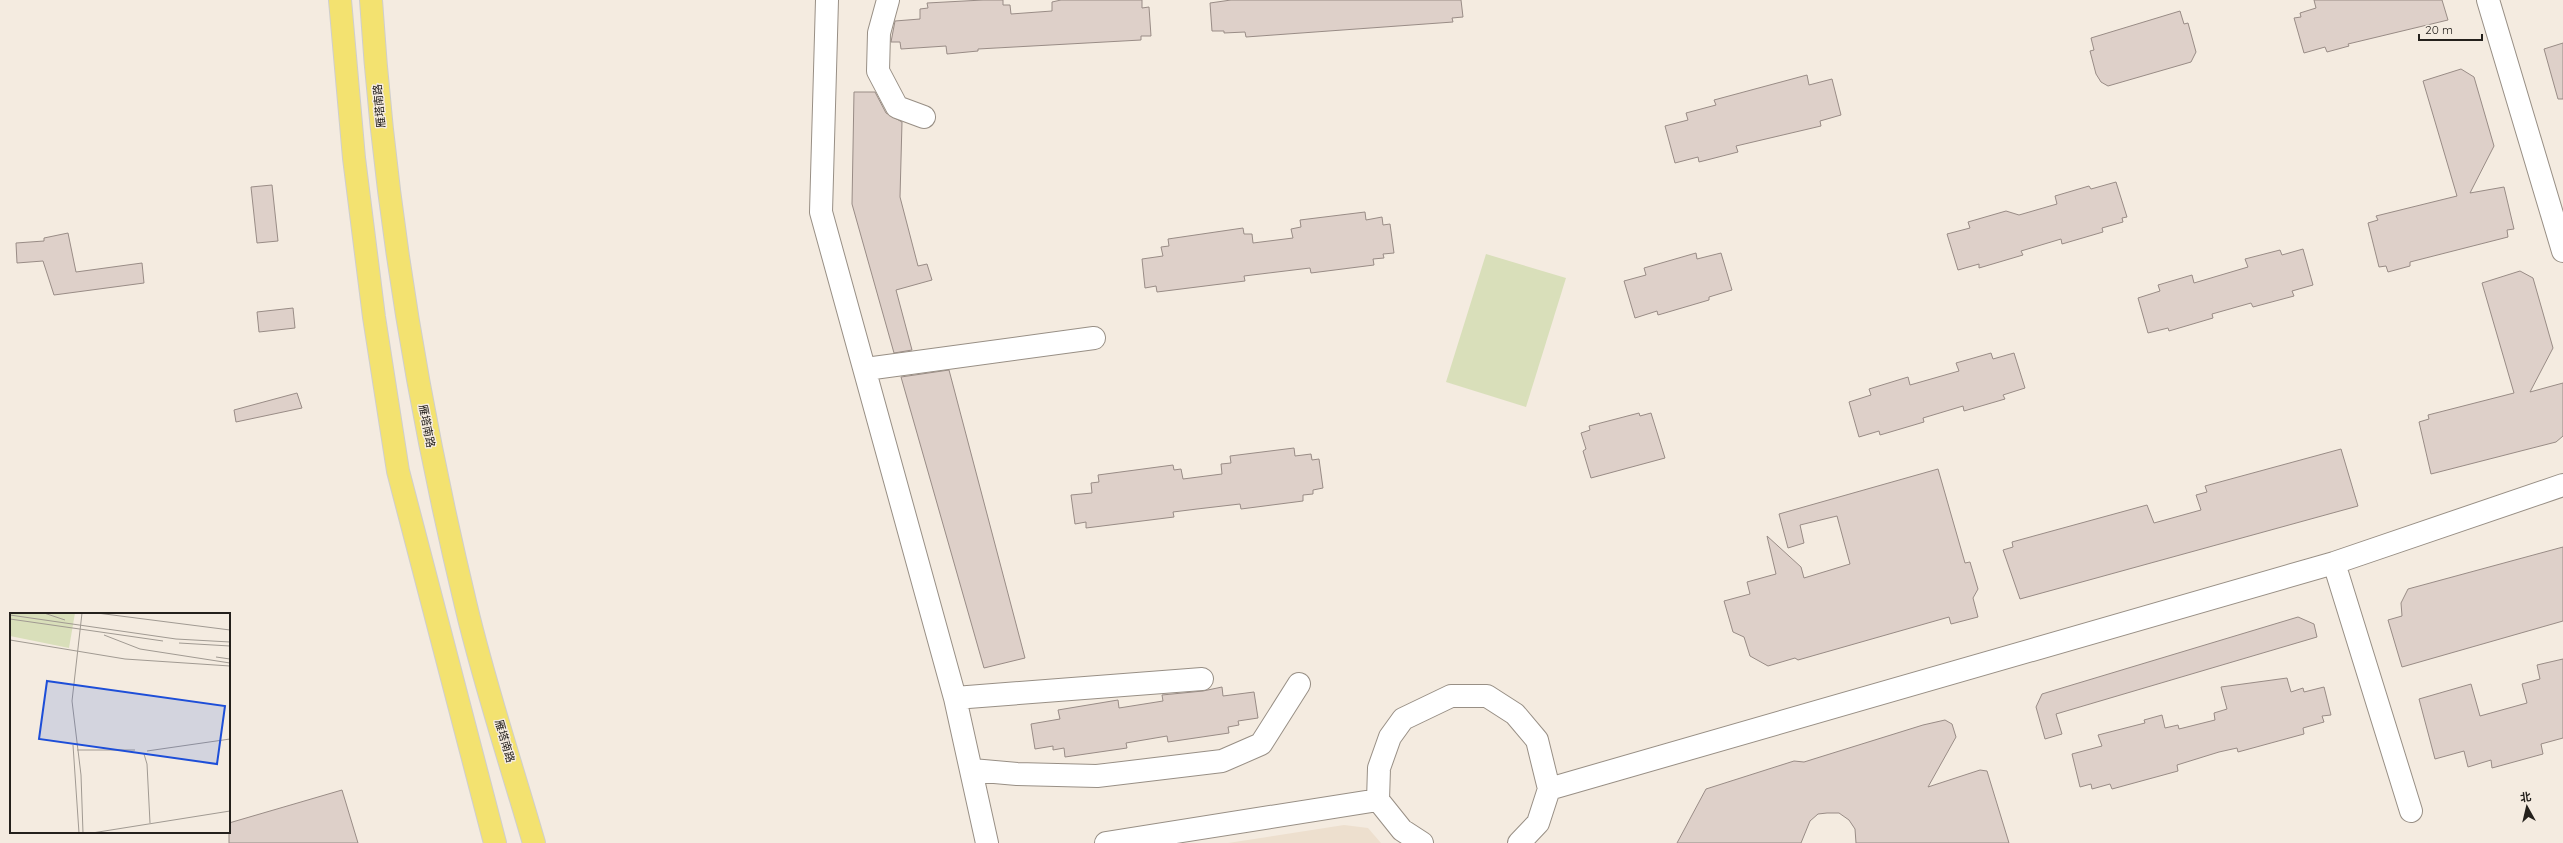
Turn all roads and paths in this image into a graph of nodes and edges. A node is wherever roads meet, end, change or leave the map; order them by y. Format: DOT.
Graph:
graph roads {
  1 [pos="340,0"];
  2 [pos="370,0"];
  3 [pos="827,0"];
  4 [pos="888,0"];
  5 [pos="2488,0"];
  6 [pos="924,117"];
  7 [pos="2563,251"];
  8 [pos="1094,338"];
  9 [pos="866,369"];
  10 [pos="2563,485"];
  11 [pos="2334,563"];
  12 [pos="1202,679"];
  13 [pos="1299,684"];
  14 [pos="955,698"];
  15 [pos="972,770"];
  16 [pos="1549,789"];
  17 [pos="1378,800"];
  18 [pos="2411,811"];
  19 [pos="495,843"];
  20 [pos="534,843"];
  21 [pos="987,843"];
  22 [pos="1106,843"];
  23 [pos="1422,843"];
  24 [pos="1519,843"];
  1 -- 19 [label="main road"];
  2 -- 20 [label="main road, 雁塔南路"];
  3 -- 9 [label="street"];
  4 -- 6 [label="street"];
  5 -- 7 [label="street"];
  8 -- 9 [label="street"];
  9 -- 14 [label="street"];
  10 -- 11 [label="street"];
  11 -- 16 [label="street"];
  11 -- 18 [label="street"];
  12 -- 14 [label="street"];
  13 -- 15 [label="street"];
  14 -- 15 [label="street"];
  15 -- 21 [label="street"];
  16 -- 17 [label="street"];
  16 -- 24 [label="street"];
  17 -- 22 [label="street"];
  17 -- 23 [label="street"];
}
